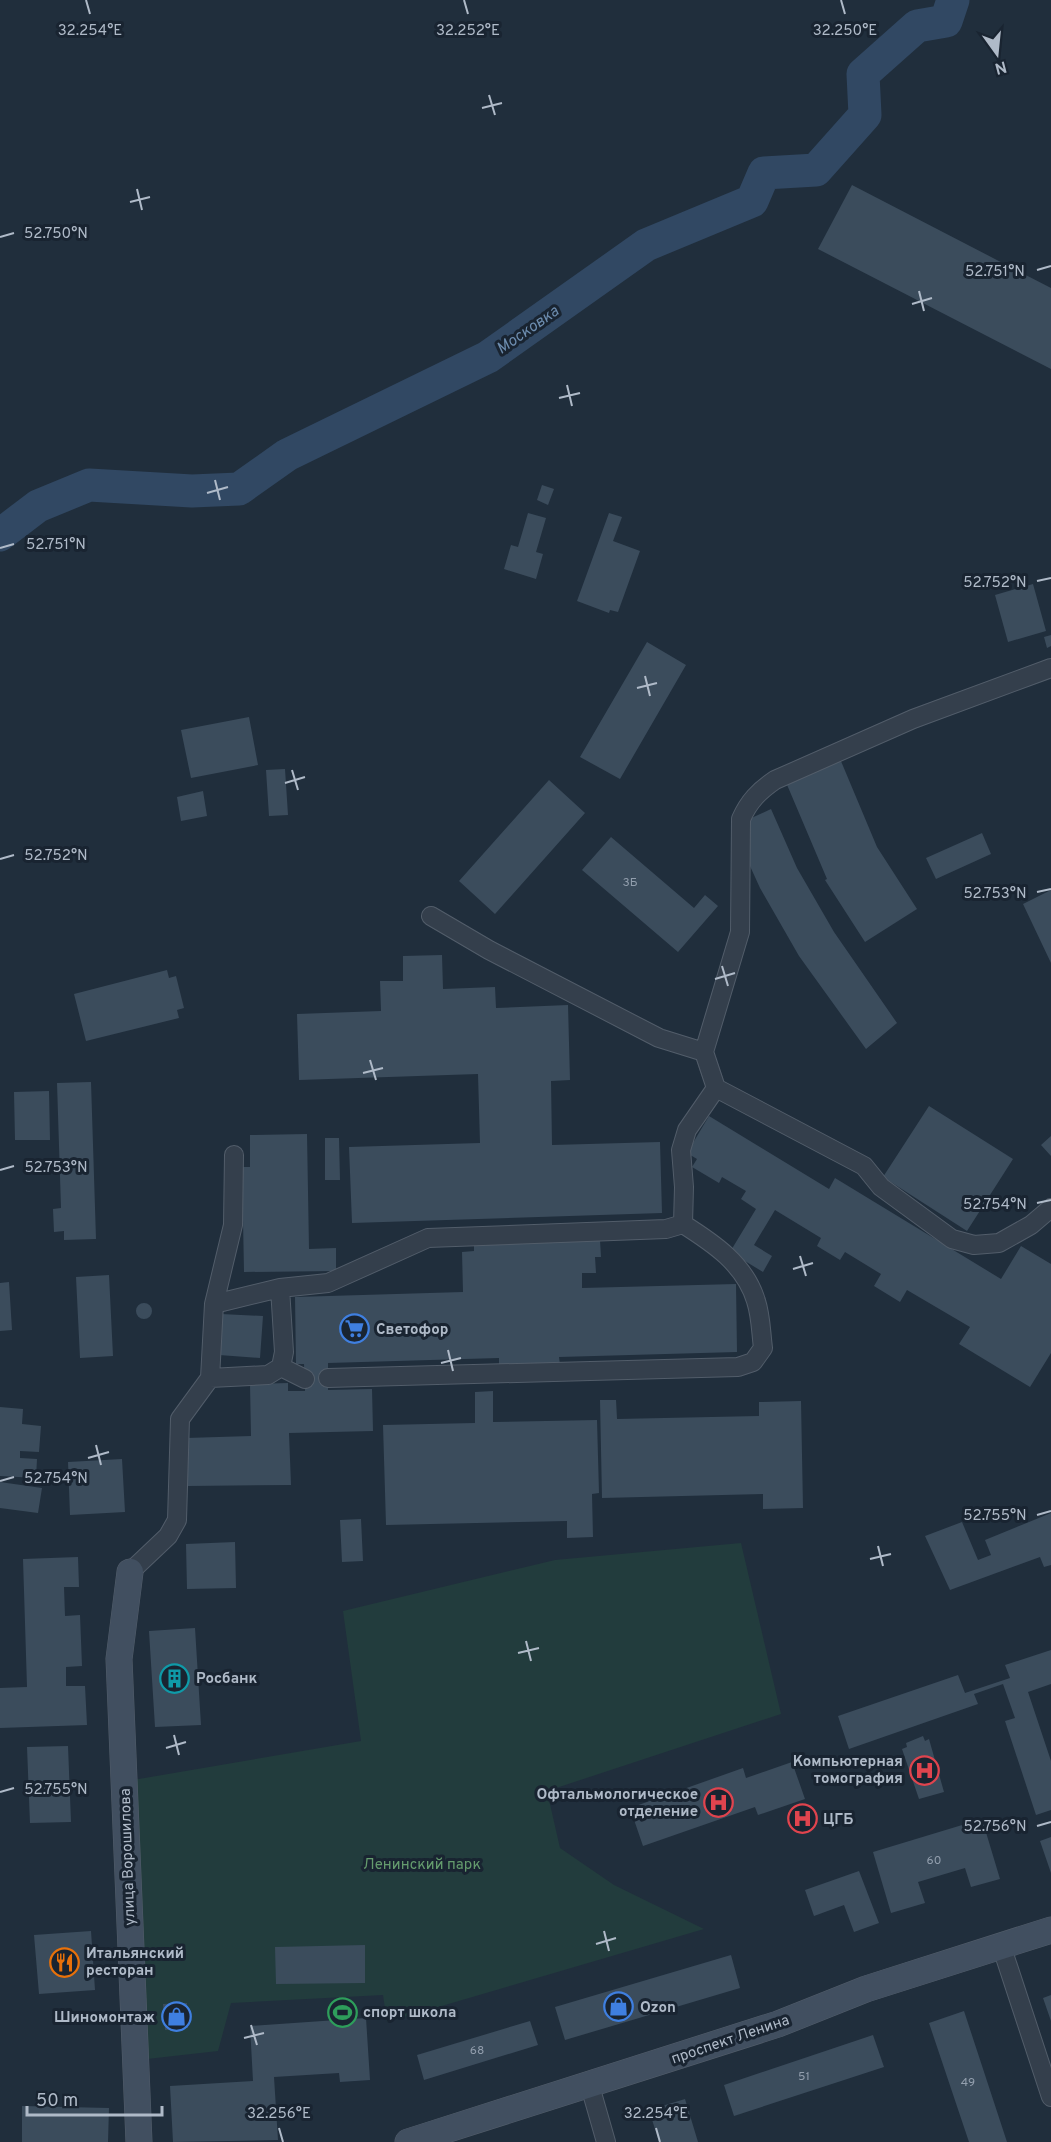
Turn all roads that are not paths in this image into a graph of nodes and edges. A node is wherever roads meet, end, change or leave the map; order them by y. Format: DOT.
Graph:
graph roads {
  1 [pos="1051,668"];
  2 [pos="431,916"];
  3 [pos="704,1052"];
  4 [pos="716,1088"];
  5 [pos="234,1155"];
  6 [pos="1051,1208"];
  7 [pos="683,1224"];
  8 [pos="280,1288"];
  9 [pos="214,1304"];
  10 [pos="281,1367"];
  11 [pos="210,1378"];
  12 [pos="328,1378"];
  13 [pos="305,1379"];
  14 [pos="130,1572"];
  15 [pos="1051,1930"];
  16 [pos="1001,1945"];
  17 [pos="590,2086"];
  18 [pos="1051,2097"];
  19 [pos="139,2142"];
  20 [pos="408,2142"];
  21 [pos="606,2142"];
  1 -- 3 [label="street"];
  2 -- 3 [label="street"];
  3 -- 4 [label="street"];
  4 -- 6 [label="street"];
  4 -- 7 [label="street"];
  5 -- 9 [label="street"];
  7 -- 8 [label="street"];
  7 -- 12 [label="street"];
  8 -- 9 [label="street"];
  8 -- 10 [label="street"];
  9 -- 11 [label="street"];
  10 -- 11 [label="street"];
  10 -- 13 [label="street"];
  11 -- 14 [label="street"];
  14 -- 19 [label="main road, улица Ворошилова"];
  15 -- 16 [label="main road, проспект Ленина"];
  16 -- 17 [label="main road, проспект Ленина"];
  16 -- 18 [label="street"];
  17 -- 20 [label="main road, проспект Ленина"];
  17 -- 21 [label="street"];
}
